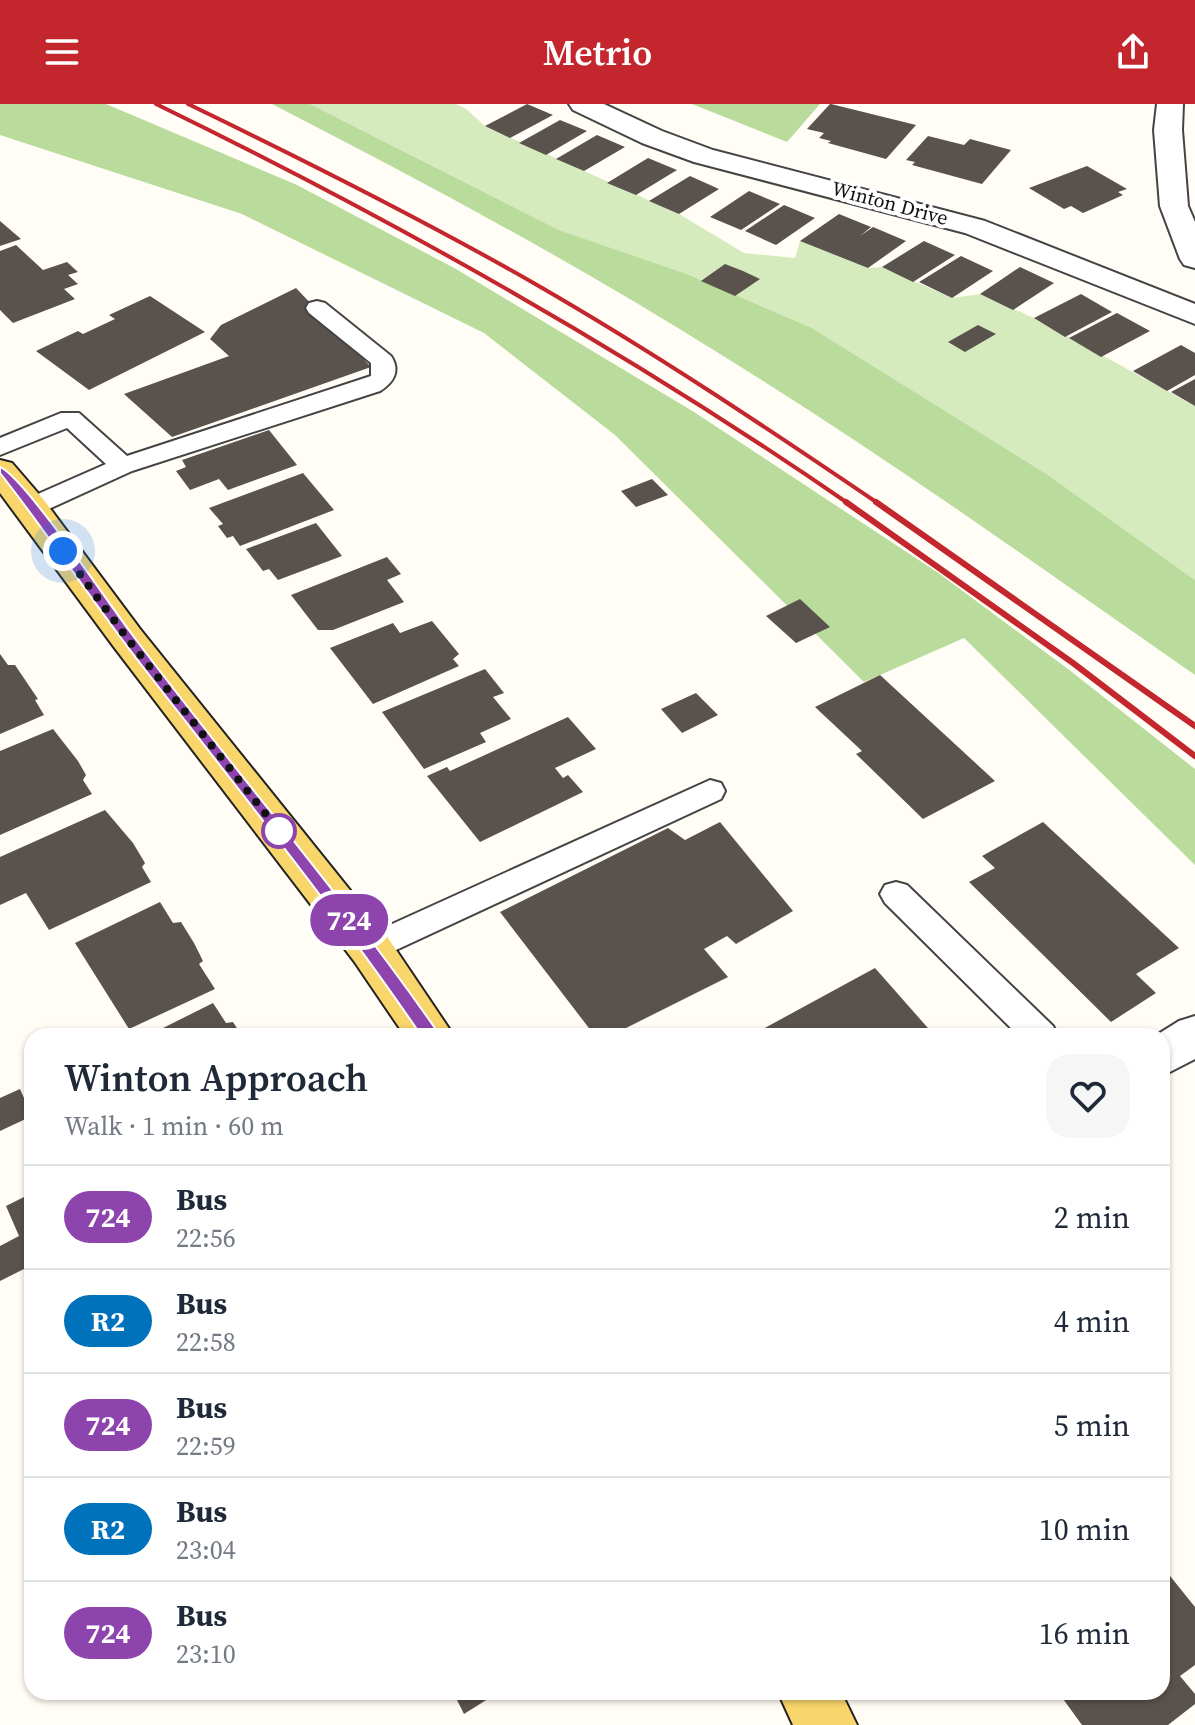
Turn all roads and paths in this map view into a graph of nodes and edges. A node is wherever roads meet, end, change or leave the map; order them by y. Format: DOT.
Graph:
graph roads {
  1 [pos="582,104"];
  2 [pos="1170,104"];
  3 [pos="1195,259"];
  4 [pos="1193,306"];
  5 [pos="317,308"];
  6 [pos="0,447"];
  7 [pos="123,466"];
  8 [pos="0,471"];
  9 [pos="31,507"];
  10 [pos="710,791"];
  11 [pos="896,894"];
  12 [pos="370,948"];
  13 [pos="425,1028"];
  14 [pos="1033,1028"];
  15 [pos="1195,1035"];
  16 [pos="1170,1051"];
  17 [pos="812,1700"];
  18 [pos="826,1725"];
  1 -- 4 [label="street, Winton Drive"];
  2 -- 3 [label="street"];
  5 -- 7 [label="lane"];
  6 -- 7 [label="lane"];
  7 -- 9 [label="lane"];
  8 -- 9 [label="main road"];
  9 -- 12 [label="main road"];
  10 -- 12 [label="lane"];
  11 -- 14 [label="lane"];
  12 -- 13 [label="main road"];
  15 -- 16 [label="street"];
  17 -- 18 [label="main road"];
}
